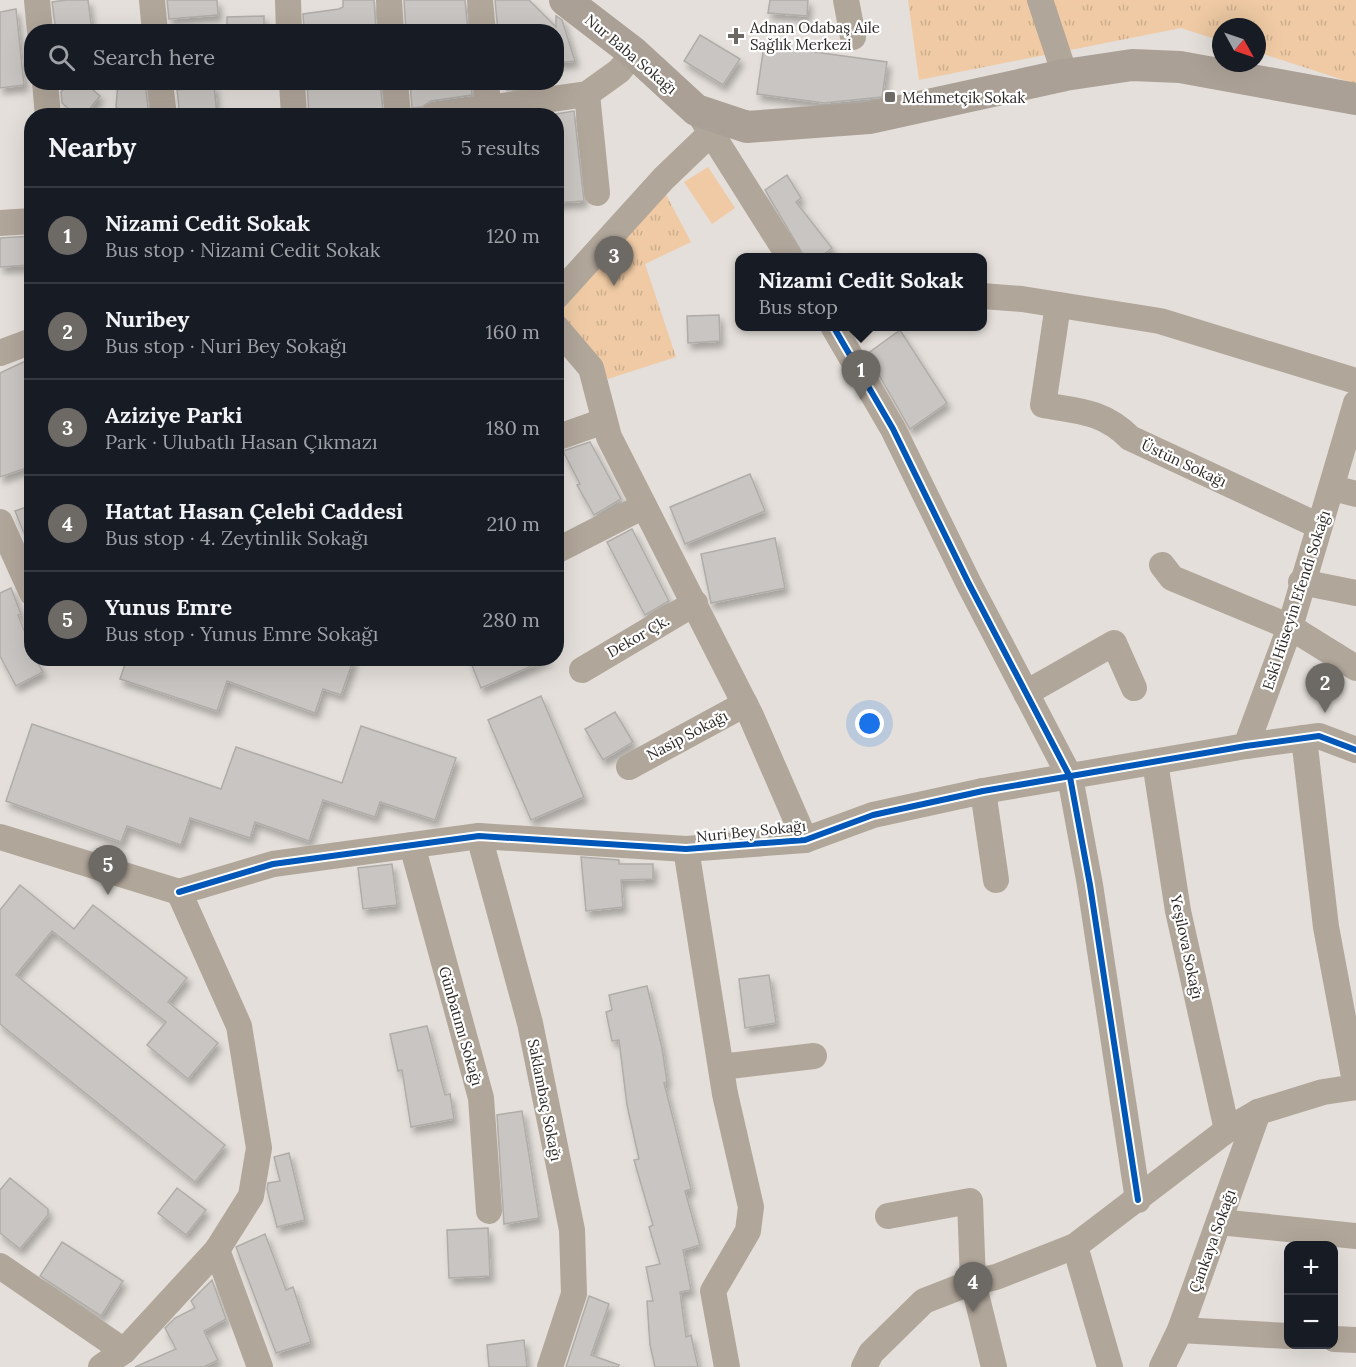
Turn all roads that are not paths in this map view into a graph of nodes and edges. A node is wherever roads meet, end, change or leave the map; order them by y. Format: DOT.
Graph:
graph roads {
  1 [pos="38,0"];
  2 [pos="152,0"];
  3 [pos="288,0"];
  4 [pos="389,0"];
  5 [pos="480,0"];
  6 [pos="565,0"];
  7 [pos="846,0"];
  8 [pos="1040,0"];
  9 [pos="40,24"];
  10 [pos="154,24"];
  11 [pos="289,24"];
  12 [pos="390,24"];
  13 [pos="482,24"];
  14 [pos="853,37"];
  15 [pos="634,53"];
  16 [pos="1065,75"];
  17 [pos="46,90"];
  18 [pos="161,90"];
  19 [pos="292,90"];
  20 [pos="396,90"];
  21 [pos="487,90"];
  22 [pos="587,94"];
  23 [pos="1356,99"];
  24 [pos="47,108"];
  25 [pos="163,108"];
  26 [pos="294,108"];
  27 [pos="397,108"];
  28 [pos="489,108"];
  29 [pos="511,108"];
  30 [pos="704,122"];
  31 [pos="597,193"];
  32 [pos="24,222"];
  33 [pos="0,223"];
  34 [pos="787,253"];
  35 [pos="564,288"];
  36 [pos="987,297"];
  37 [pos="1058,304"];
  38 [pos="835,331"];
  39 [pos="564,336"];
  40 [pos="24,344"];
  41 [pos="0,353"];
  42 [pos="1356,381"];
  43 [pos="1356,403"];
  44 [pos="604,421"];
  45 [pos="564,435"];
  46 [pos="1344,491"];
  47 [pos="644,506"];
  48 [pos="0,522"];
  49 [pos="1319,526"];
  50 [pos="564,547"];
  51 [pos="1162,565"];
  52 [pos="24,575"];
  53 [pos="1301,582"];
  54 [pos="1356,593"];
  55 [pos="695,603"];
  56 [pos="1290,627"];
  57 [pos="1356,668"];
  58 [pos="582,670"];
  59 [pos="1134,688"];
  60 [pos="1026,693"];
  61 [pos="745,704"];
  62 [pos="1304,738"];
  63 [pos="1246,746"];
  64 [pos="1356,750"];
  65 [pos="1155,762"];
  66 [pos="629,767"];
  67 [pos="1070,777"];
  68 [pos="983,791"];
  69 [pos="479,836"];
  70 [pos="0,837"];
  71 [pos="806,840"];
  72 [pos="412,845"];
  73 [pos="686,849"];
  74 [pos="996,880"];
  75 [pos="179,892"];
  76 [pos="814,1056"];
  77 [pos="721,1067"];
  78 [pos="1356,1087"];
  79 [pos="1323,1092"];
  80 [pos="1356,1106"];
  81 [pos="1258,1112"];
  82 [pos="1227,1130"];
  83 [pos="1138,1200"];
  84 [pos="489,1211"];
  85 [pos="888,1216"];
  86 [pos="1219,1222"];
  87 [pos="1356,1236"];
  88 [pos="1075,1246"];
  89 [pos="217,1250"];
  90 [pos="0,1266"];
  91 [pos="973,1282"];
  92 [pos="1180,1330"];
  93 [pos="1284,1336"];
  94 [pos="1338,1339"];
  95 [pos="1356,1340"];
  96 [pos="124,1351"];
  97 [pos="101,1367"];
  98 [pos="260,1367"];
  99 [pos="550,1367"];
  100 [pos="727,1367"];
  101 [pos="864,1367"];
  102 [pos="994,1367"];
  103 [pos="1110,1367"];
  104 [pos="1162,1367"];
  1 -- 9 [label="street"];
  2 -- 10 [label="street"];
  3 -- 11 [label="street"];
  4 -- 12 [label="street"];
  5 -- 13 [label="street"];
  6 -- 15 [label="main road, Nur Baba Sokağı"];
  7 -- 14 [label="street"];
  8 -- 16 [label="street"];
  15 -- 22 [label="street"];
  15 -- 30 [label="main road, Nur Baba Sokağı"];
  16 -- 23 [label="main road"];
  16 -- 30 [label="main road"];
  17 -- 24 [label="street"];
  18 -- 25 [label="street"];
  19 -- 26 [label="street"];
  20 -- 27 [label="street"];
  21 -- 28 [label="street"];
  22 -- 29 [label="street"];
  22 -- 31 [label="street"];
  30 -- 34 [label="street"];
  30 -- 35 [label="street"];
  32 -- 33 [label="street"];
  36 -- 37 [label="street"];
  37 -- 42 [label="street"];
  37 -- 49 [label="street, Üstün Sokağı"];
  38 -- 60 [label="street"];
  39 -- 44 [label="street"];
  40 -- 41 [label="street"];
  43 -- 46 [label="street, Eski Hüseyin Efendi Sokağı"];
  44 -- 45 [label="street"];
  44 -- 47 [label="street"];
  46 -- 49 [label="street, Eski Hüseyin Efendi Sokağı"];
  47 -- 50 [label="street"];
  47 -- 55 [label="street"];
  48 -- 52 [label="street"];
  49 -- 53 [label="street, Eski Hüseyin Efendi Sokağı"];
  51 -- 56 [label="street"];
  53 -- 54 [label="street"];
  53 -- 56 [label="street, Eski Hüseyin Efendi Sokağı"];
  55 -- 58 [label="street, Dekor Çk."];
  55 -- 61 [label="street"];
  56 -- 57 [label="street"];
  56 -- 63 [label="street, Eski Hüseyin Efendi Sokağı"];
  59 -- 60 [label="street"];
  60 -- 67 [label="street"];
  61 -- 66 [label="street, Nasip Sokağı"];
  61 -- 71 [label="street"];
  62 -- 63 [label="street, Nuri Bey Sokağı"];
  62 -- 64 [label="street, Nuri Bey Sokağı"];
  62 -- 78 [label="street"];
  63 -- 65 [label="street, Nuri Bey Sokağı"];
  65 -- 67 [label="street, Nuri Bey Sokağı"];
  65 -- 82 [label="street, Yeşilova Sokağı"];
  67 -- 68 [label="street, Nuri Bey Sokağı"];
  67 -- 83 [label="street"];
  68 -- 71 [label="street, Nuri Bey Sokağı"];
  68 -- 74 [label="street"];
  69 -- 72 [label="street, Nuri Bey Sokağı"];
  69 -- 73 [label="street, Nuri Bey Sokağı"];
  69 -- 99 [label="street, Saklambaç Sokağı"];
  70 -- 75 [label="street"];
  71 -- 73 [label="street, Nuri Bey Sokağı"];
  72 -- 75 [label="street, Nuri Bey Sokağı"];
  72 -- 84 [label="street, Günbatımı Sokağı"];
  73 -- 77 [label="street"];
  75 -- 89 [label="street"];
  76 -- 77 [label="street"];
  77 -- 100 [label="street"];
  78 -- 79 [label="street"];
  79 -- 80 [label="street"];
  79 -- 81 [label="street"];
  81 -- 82 [label="street"];
  81 -- 86 [label="street, Çankaya Sokağı"];
  82 -- 83 [label="street"];
  83 -- 88 [label="street"];
  85 -- 91 [label="street"];
  86 -- 87 [label="street"];
  86 -- 92 [label="street, Çankaya Sokağı"];
  88 -- 91 [label="street"];
  88 -- 103 [label="street"];
  89 -- 96 [label="street"];
  89 -- 98 [label="street"];
  90 -- 96 [label="street"];
  91 -- 101 [label="street"];
  91 -- 102 [label="street"];
  92 -- 93 [label="street"];
  92 -- 104 [label="street, Çankaya Sokağı"];
  94 -- 95 [label="street"];
  96 -- 97 [label="street"];
}
